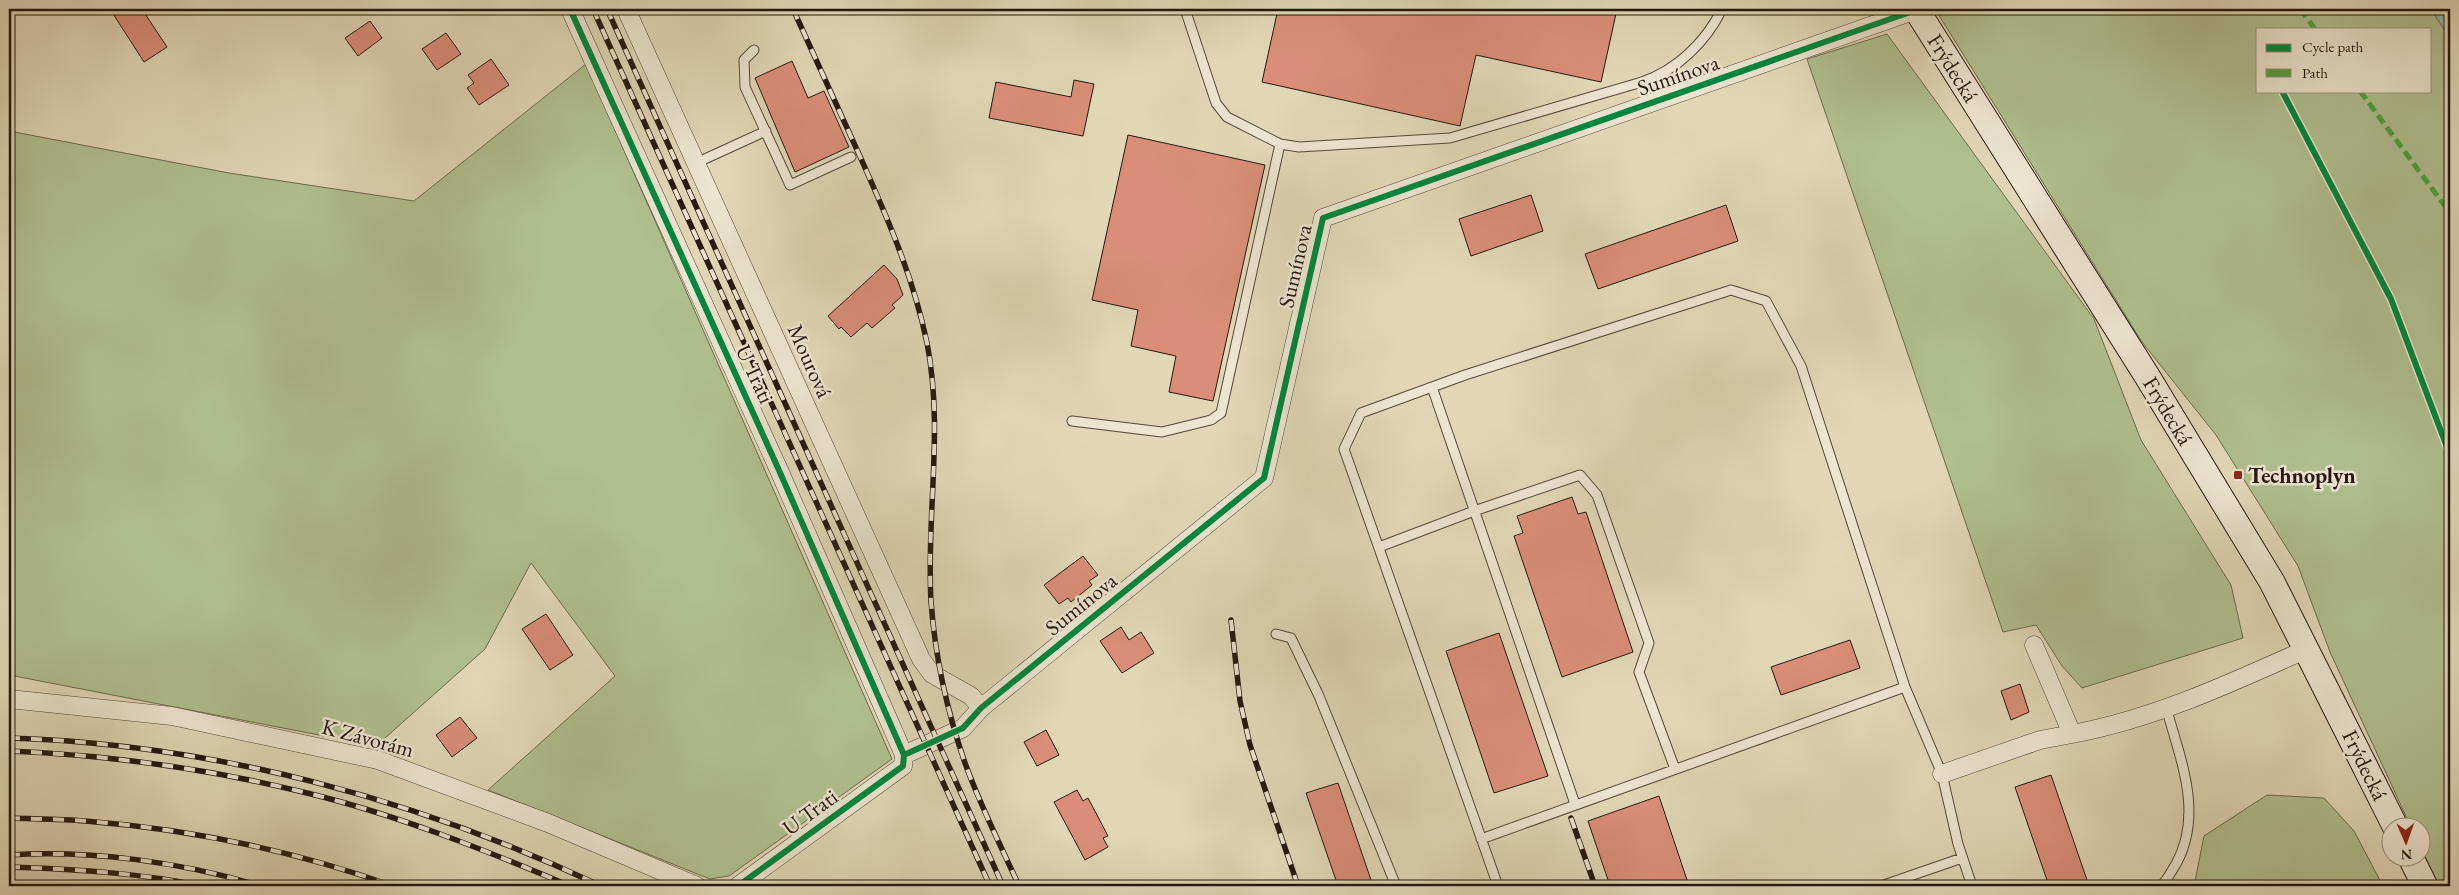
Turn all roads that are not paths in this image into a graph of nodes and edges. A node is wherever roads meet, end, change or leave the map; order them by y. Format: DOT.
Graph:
graph roads {
  1 [pos="570,9"];
  2 [pos="626,9"];
  3 [pos="1185,9"];
  4 [pos="1722,9"];
  5 [pos="1916,9"];
  6 [pos="754,50"];
  7 [pos="766,131"];
  8 [pos="1280,144"];
  9 [pos="851,157"];
  10 [pos="696,164"];
  11 [pos="1432,388"];
  12 [pos="1072,421"];
  13 [pos="1474,511"];
  14 [pos="1379,547"];
  15 [pos="1276,634"];
  16 [pos="2034,645"];
  17 [pos="2307,649"];
  18 [pos="1904,687"];
  19 [pos="9,699"];
  20 [pos="2166,707"];
  21 [pos="980,708"];
  22 [pos="2072,734"];
  23 [pos="904,761"];
  24 [pos="1675,769"];
  25 [pos="1942,774"];
  26 [pos="1575,804"];
  27 [pos="2391,818"];
  28 [pos="1481,838"];
  29 [pos="1962,858"];
  30 [pos="2416,868"];
  31 [pos="697,886"];
  32 [pos="738,886"];
  33 [pos="1396,886"];
  34 [pos="1498,886"];
  35 [pos="1881,886"];
  36 [pos="1972,886"];
  37 [pos="2161,886"];
  38 [pos="2425,886"];
  1 -- 23 [label="street, U Trati"];
  2 -- 10 [label="street, Mourová"];
  3 -- 8 [label="lane"];
  4 -- 8 [label="lane"];
  5 -- 17 [label="main road, Frýdecká"];
  5 -- 21 [label="street, Sumínova"];
  6 -- 7 [label="lane"];
  7 -- 9 [label="lane"];
  7 -- 10 [label="lane"];
  8 -- 12 [label="lane"];
  10 -- 21 [label="street, Mourová"];
  11 -- 13 [label="lane"];
  11 -- 14 [label="lane"];
  11 -- 18 [label="lane"];
  13 -- 14 [label="lane"];
  13 -- 24 [label="lane"];
  13 -- 26 [label="lane"];
  14 -- 28 [label="lane"];
  15 -- 33 [label="lane"];
  16 -- 22 [label="street"];
  17 -- 20 [label="street"];
  17 -- 27 [label="main road, Frýdecká"];
  18 -- 24 [label="lane"];
  18 -- 25 [label="lane"];
  19 -- 31 [label="street, K Závorám"];
  20 -- 22 [label="street"];
  20 -- 37 [label="lane"];
  21 -- 23 [label="street, Sumínova"];
  22 -- 25 [label="street"];
  23 -- 32 [label="street, U Trati"];
  24 -- 26 [label="lane"];
  25 -- 29 [label="lane"];
  26 -- 28 [label="lane"];
  28 -- 34 [label="lane"];
  29 -- 35 [label="lane"];
  29 -- 36 [label="lane"];
  30 -- 38 [label="main road"];
}
